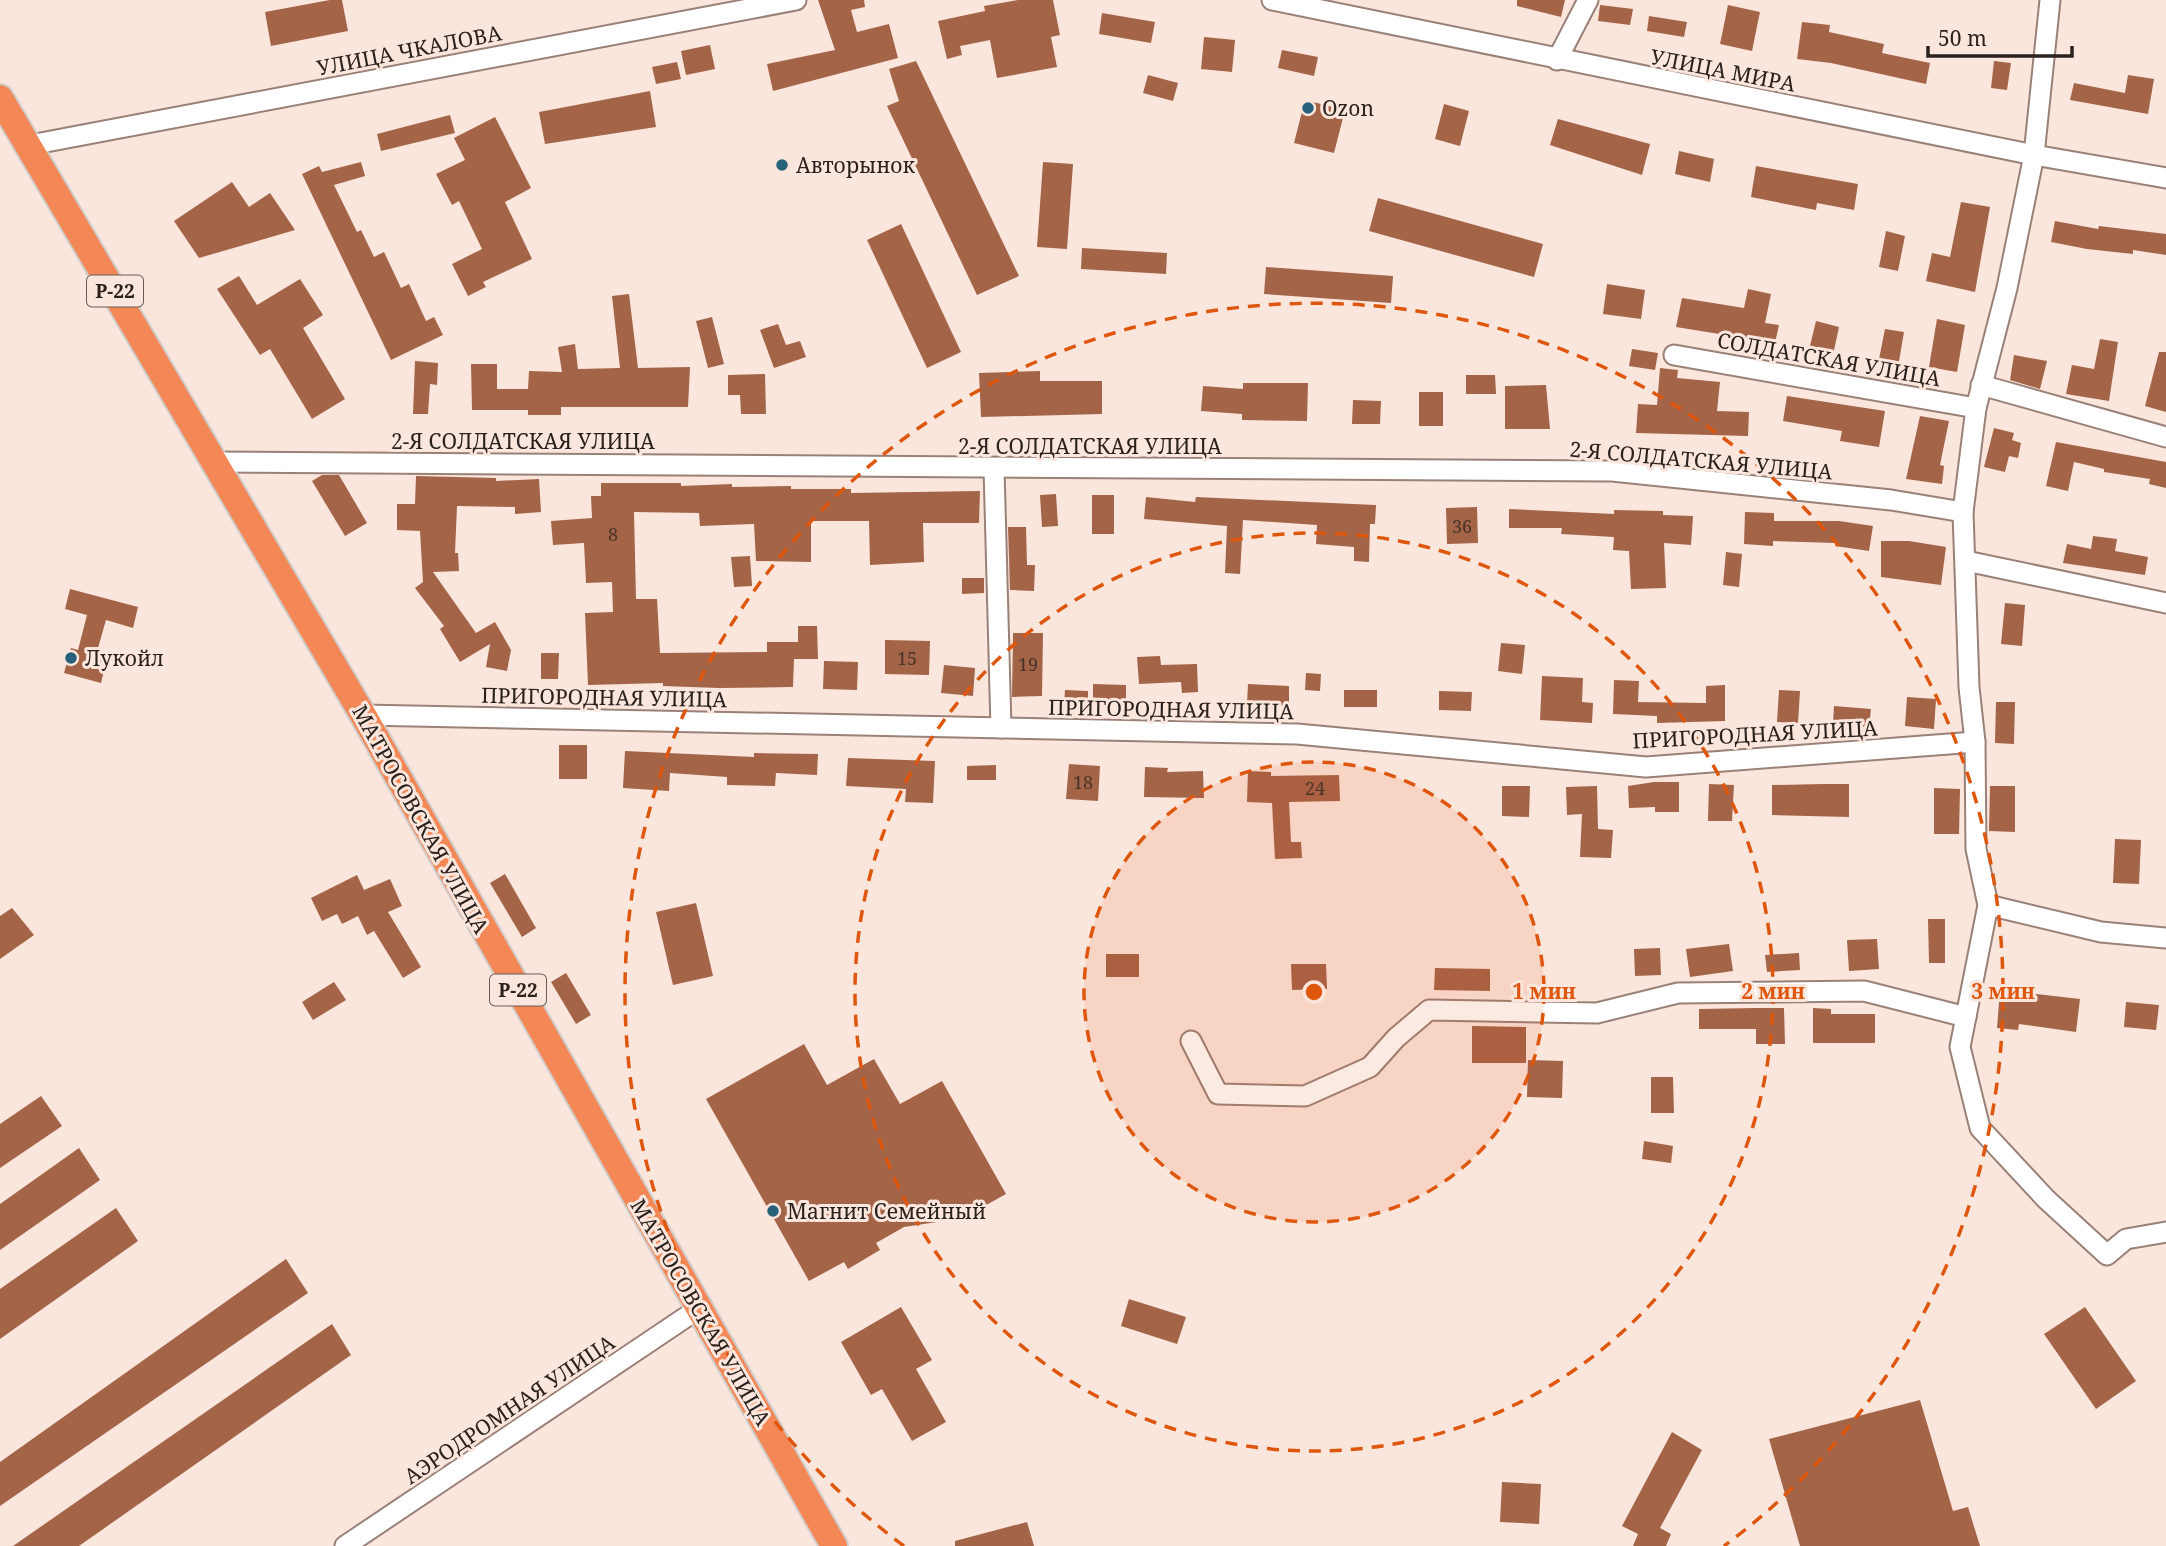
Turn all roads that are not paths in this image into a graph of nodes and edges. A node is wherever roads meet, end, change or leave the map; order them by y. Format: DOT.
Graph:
graph roads {
  1 [pos="796,0"];
  2 [pos="1272,0"];
  3 [pos="1588,0"];
  4 [pos="2050,0"];
  5 [pos="1557,60"];
  6 [pos="0,97"];
  7 [pos="30,145"];
  8 [pos="2034,155"];
  9 [pos="2166,178"];
  10 [pos="1674,355"];
  11 [pos="1981,385"];
  12 [pos="1976,408"];
  13 [pos="2166,437"];
  14 [pos="215,462"];
  15 [pos="994,468"];
  16 [pos="1963,512"];
  17 [pos="1966,561"];
  18 [pos="2166,603"];
  19 [pos="363,715"];
  20 [pos="1001,728"];
  21 [pos="1975,742"];
  22 [pos="1988,905"];
  23 [pos="2166,938"];
  24 [pos="1966,1017"];
  25 [pos="1191,1041"];
  26 [pos="2166,1232"];
  27 [pos="698,1309"];
  28 [pos="345,1546"];
  29 [pos="834,1546"];
  1 -- 7 [label="street, УЛИЦА ЧКАЛОВА"];
  2 -- 5 [label="street, УЛИЦА МИРА"];
  3 -- 5 [label="street"];
  4 -- 8 [label="street"];
  5 -- 8 [label="street, УЛИЦА МИРА"];
  6 -- 7 [label="highway, МАТРОСОВСКАЯ УЛИЦА / Р-22"];
  7 -- 14 [label="highway, МАТРОСОВСКАЯ УЛИЦА / Р-22"];
  8 -- 9 [label="street, УЛИЦА МИРА"];
  8 -- 11 [label="street"];
  10 -- 12 [label="street, СОЛДАТСКАЯ УЛИЦА"];
  11 -- 12 [label="street"];
  11 -- 13 [label="street"];
  12 -- 16 [label="street"];
  14 -- 15 [label="street, 2-Я СОЛДАТСКАЯ УЛИЦА"];
  14 -- 19 [label="highway, МАТРОСОВСКАЯ УЛИЦА / Р-22"];
  15 -- 16 [label="street, 2-Я СОЛДАТСКАЯ УЛИЦА"];
  15 -- 20 [label="street"];
  16 -- 17 [label="street"];
  17 -- 18 [label="street"];
  17 -- 21 [label="street"];
  19 -- 20 [label="street, ПРИГОРОДНАЯ УЛИЦА"];
  19 -- 27 [label="highway, МАТРОСОВСКАЯ УЛИЦА / Р-22"];
  20 -- 21 [label="street, ПРИГОРОДНАЯ УЛИЦА"];
  21 -- 22 [label="street"];
  22 -- 23 [label="street"];
  22 -- 24 [label="street"];
  24 -- 25 [label="street"];
  24 -- 26 [label="street"];
  27 -- 28 [label="street, АЭРОДРОМНАЯ УЛИЦА"];
  27 -- 29 [label="highway, МАТРОСОВСКАЯ УЛИЦА / Р-22"];
}
